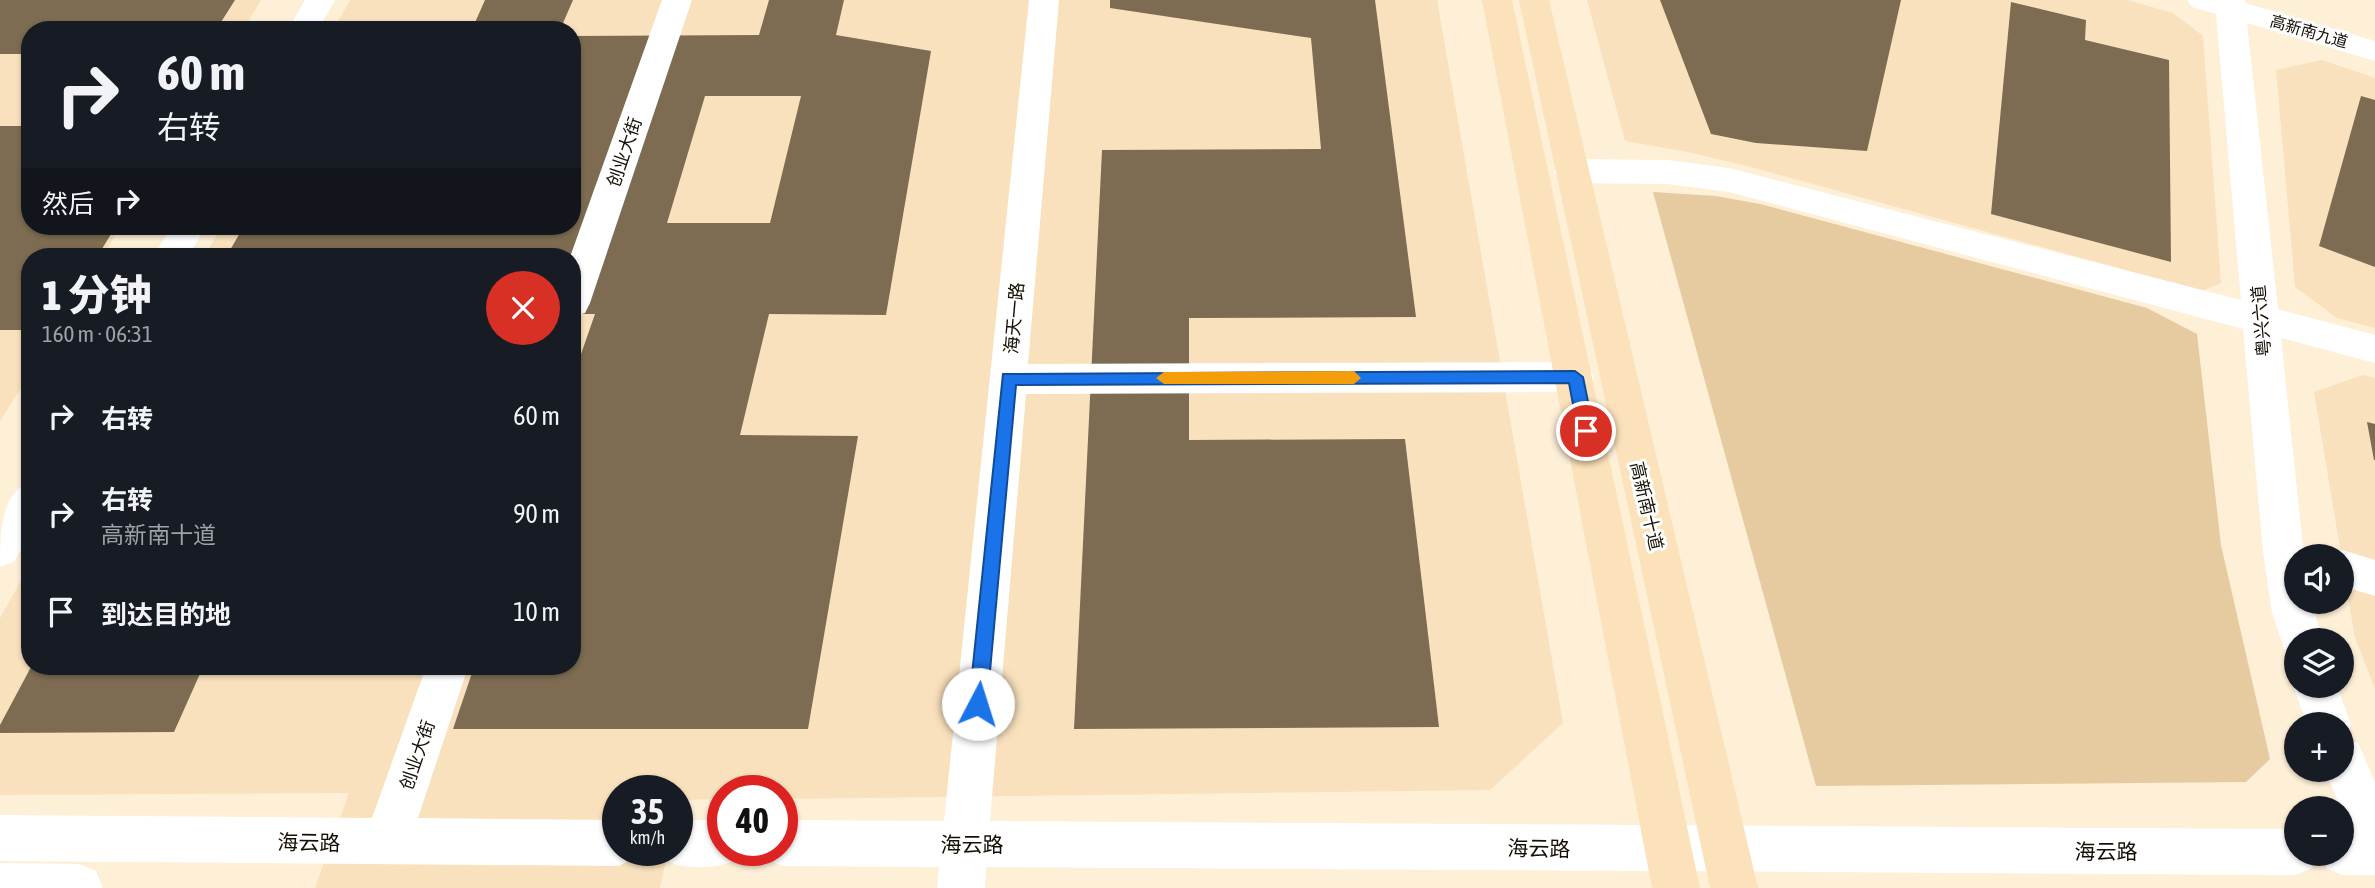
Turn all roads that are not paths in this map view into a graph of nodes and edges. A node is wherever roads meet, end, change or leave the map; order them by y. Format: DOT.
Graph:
graph roads {
  1 [pos="320,0"];
  2 [pos="677,0"];
  3 [pos="1044,0"];
  4 [pos="1497,0"];
  5 [pos="1534,0"];
  6 [pos="2285,0"];
  7 [pos="2221,3"];
  8 [pos="308,21"];
  9 [pos="2375,27"];
  10 [pos="2375,51"];
  11 [pos="1570,171"];
  12 [pos="581,277"];
  13 [pos="2261,318"];
  14 [pos="2375,349"];
  15 [pos="1575,377"];
  16 [pos="1008,379"];
  17 [pos="21,513"];
  18 [pos="2290,544"];
  19 [pos="0,549"];
  20 [pos="2354,572"];
  21 [pos="2375,578"];
  22 [pos="444,675"];
  23 [pos="2352,782"];
  24 [pos="2375,836"];
  25 [pos="0,838"];
  26 [pos="386,843"];
  27 [pos="602,843"];
  28 [pos="798,845"];
  29 [pos="2284,852"];
  30 [pos="2354,852"];
  31 [pos="2375,852"];
  32 [pos="964,866"];
  33 [pos="1672,869"];
  34 [pos="1729,869"];
  35 [pos="0,887"];
  36 [pos="79,888"];
  1 -- 8 [label="street"];
  2 -- 12 [label="street, 创业大街"];
  3 -- 16 [label="street, 海天一路"];
  4 -- 15 [label="main road"];
  5 -- 11 [label="main road, 高新南十道"];
  6 -- 9 [label="street, 高新南九道"];
  7 -- 10 [label="street, 高新南九道"];
  7 -- 13 [label="street, 粤兴六道"];
  11 -- 13 [label="street"];
  11 -- 34 [label="main road, 高新南十道"];
  13 -- 14 [label="street"];
  13 -- 18 [label="street, 粤兴六道"];
  15 -- 16 [label="street"];
  15 -- 33 [label="main road"];
  16 -- 32 [label="street, 海天一路"];
  17 -- 19 [label="street"];
  20 -- 21 [label="street"];
  22 -- 26 [label="street, 创业大街"];
  23 -- 24 [label="street"];
  25 -- 26 [label="street, 海云路"];
  26 -- 27 [label="street, 海云路"];
  28 -- 32 [label="street, 海云路"];
  29 -- 34 [label="street, 海云路"];
  30 -- 31 [label="street"];
  32 -- 33 [label="street, 海云路"];
  33 -- 34 [label="street, 海云路"];
  35 -- 36 [label="street"];
}
